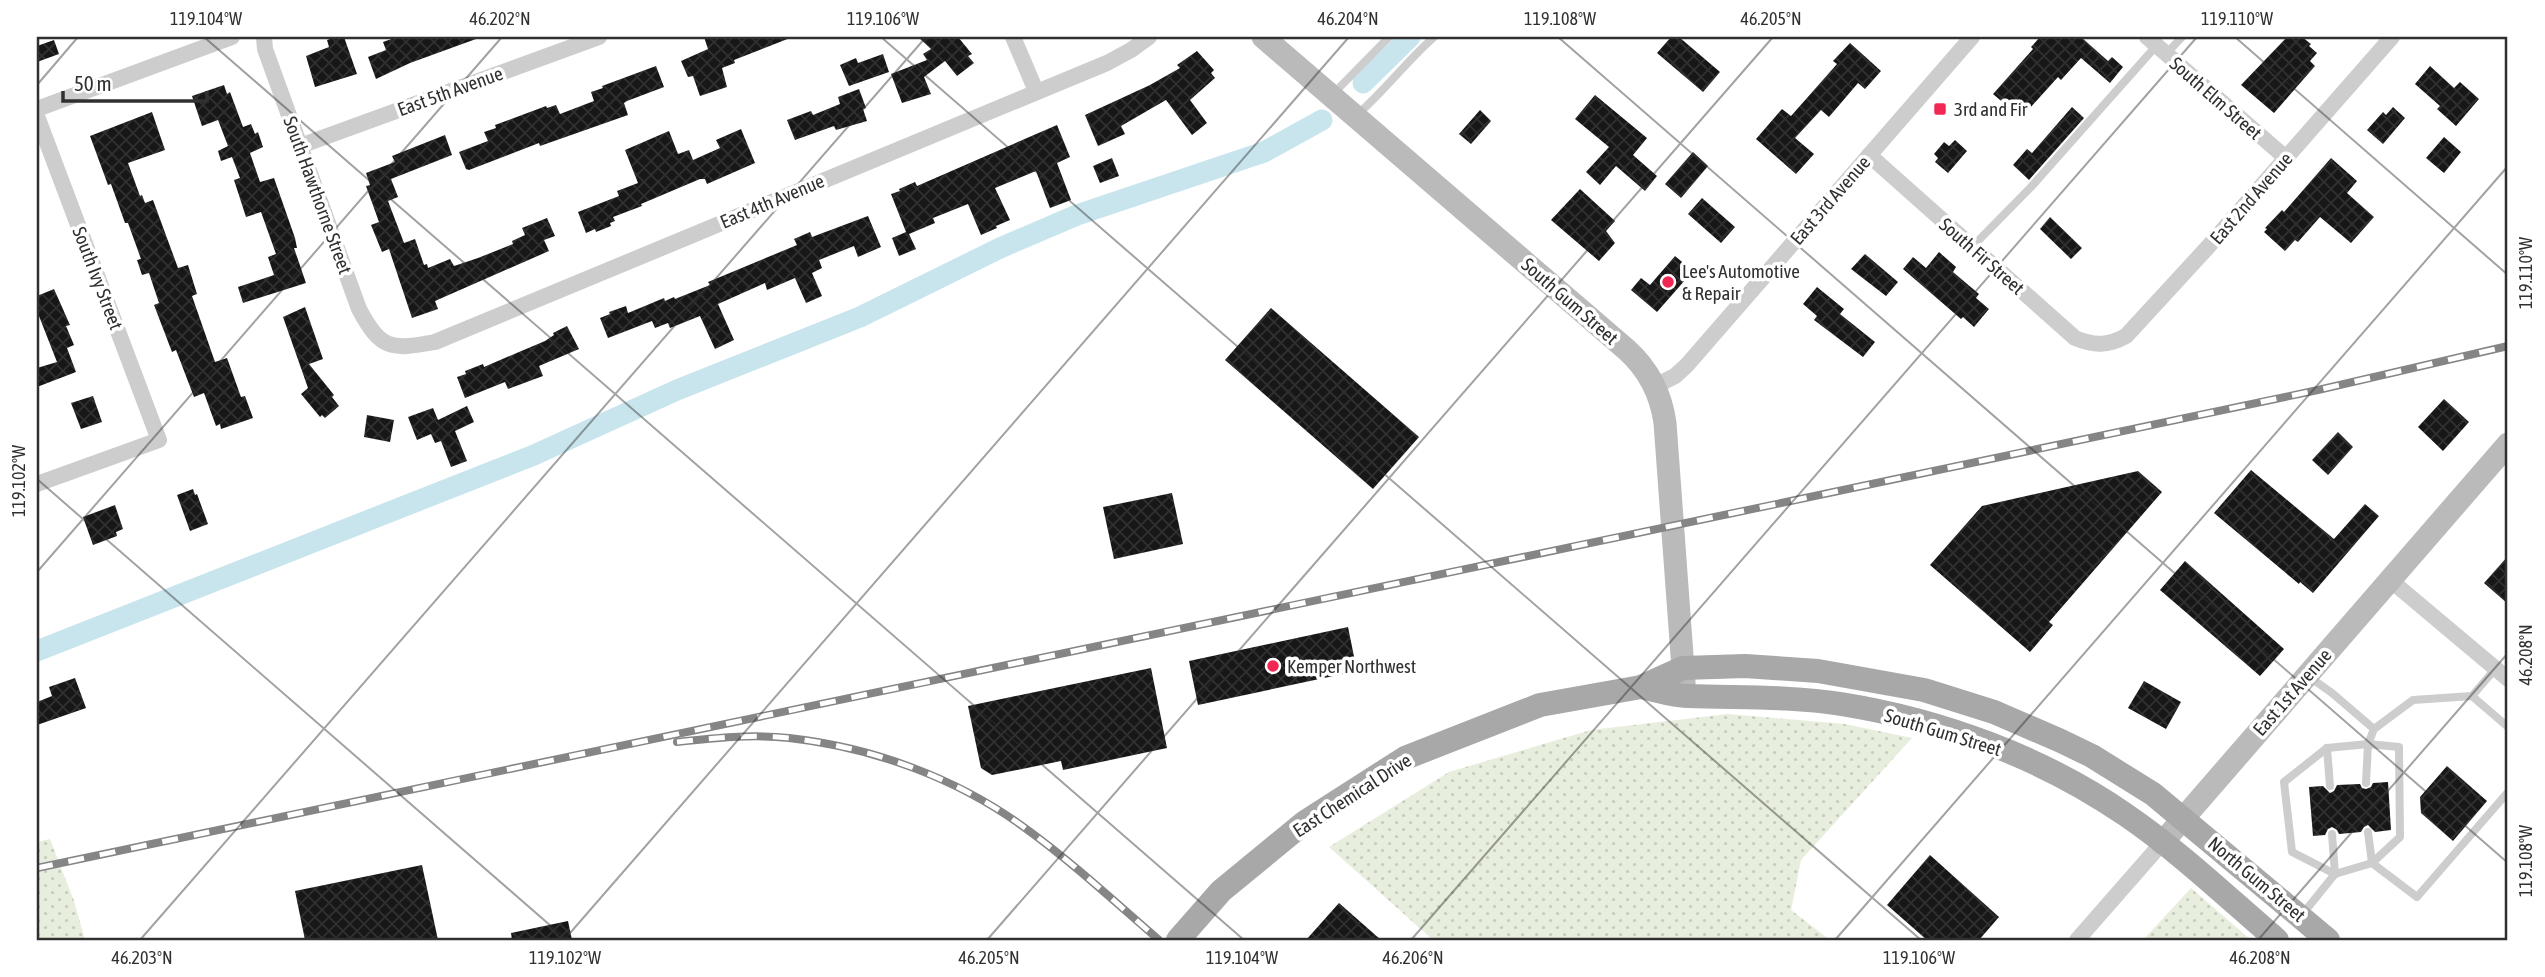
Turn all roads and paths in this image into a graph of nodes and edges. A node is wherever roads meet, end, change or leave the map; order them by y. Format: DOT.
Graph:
graph roads {
  1 [pos="232,37"];
  2 [pos="264,37"];
  3 [pos="600,37"];
  4 [pos="1013,37"];
  5 [pos="1149,37"];
  6 [pos="1263,37"];
  7 [pos="1389,37"];
  8 [pos="1434,37"];
  9 [pos="1972,37"];
  10 [pos="2182,37"];
  11 [pos="2392,37"];
  12 [pos="2157,45"];
  13 [pos="1036,91"];
  14 [pos="1332,96"];
  15 [pos="37,109"];
  16 [pos="37,116"];
  17 [pos="1355,116"];
  18 [pos="300,146"];
  19 [pos="1869,155"];
  20 [pos="2286,158"];
  21 [pos="1972,247"];
  22 [pos="388,345"];
  23 [pos="2101,345"];
  24 [pos="1655,386"];
  25 [pos="2508,444"];
  26 [pos="37,484"];
  27 [pos="2389,579"];
  28 [pos="1684,668"];
  29 [pos="2502,673"];
  30 [pos="2307,675"];
  31 [pos="1641,687"];
  32 [pos="1685,696"];
  33 [pos="2472,696"];
  34 [pos="2508,727"];
  35 [pos="2374,729"];
  36 [pos="2368,744"];
  37 [pos="2328,748"];
  38 [pos="2366,783"];
  39 [pos="2330,786"];
  40 [pos="2508,792"];
  41 [pos="2185,817"];
  42 [pos="2368,832"];
  43 [pos="2332,834"];
  44 [pos="2162,843"];
  45 [pos="2372,863"];
  46 [pos="2335,874"];
  47 [pos="2301,916"];
  48 [pos="1178,940"];
  49 [pos="2077,940"];
  50 [pos="2277,940"];
  51 [pos="2329,940"];
  1 -- 15 [label="street"];
  2 -- 18 [label="street, South Hawthorne Street"];
  3 -- 18 [label="street, East 5th Avenue"];
  4 -- 13 [label="street"];
  5 -- 13 [label="street, East 4th Avenue"];
  6 -- 14 [label="main road, South Gum Street"];
  7 -- 14 [label="lane"];
  8 -- 17 [label="lane"];
  9 -- 19 [label="street, East 3rd Avenue"];
  10 -- 12 [label="lane"];
  11 -- 20 [label="street, East 2nd Avenue"];
  12 -- 20 [label="street, South Elm Street"];
  12 -- 21 [label="lane"];
  13 -- 22 [label="street, East 4th Avenue"];
  14 -- 17 [label="main road, South Gum Street"];
  16 -- 26 [label="street, South Ivy Street"];
  17 -- 24 [label="main road, South Gum Street"];
  18 -- 22 [label="street, South Hawthorne Street"];
  19 -- 21 [label="street, South Fir Street"];
  19 -- 24 [label="street, East 3rd Avenue"];
  20 -- 23 [label="street, East 2nd Avenue"];
  21 -- 23 [label="street, South Fir Street"];
  24 -- 28 [label="main road, South Gum Street"];
  25 -- 27 [label="main road, East 1st Avenue"];
  27 -- 29 [label="street"];
  27 -- 30 [label="main road, East 1st Avenue"];
  28 -- 31 [label="main road, East Chemical Drive"];
  28 -- 32 [label="main road, South Gum Street"];
  28 -- 41 [label="main road, South Gum Street"];
  29 -- 33 [label="lane"];
  30 -- 35 [label="lane"];
  30 -- 41 [label="main road, East 1st Avenue"];
  31 -- 32 [label="main road, East Chemical Drive"];
  31 -- 48 [label="main road, East Chemical Drive"];
  32 -- 44 [label="main road, South Gum Street"];
  33 -- 34 [label="lane"];
  33 -- 35 [label="lane"];
  35 -- 36 [label="lane"];
  36 -- 37 [label="lane"];
  36 -- 38 [label="lane"];
  36 -- 45 [label="lane"];
  37 -- 39 [label="lane"];
  37 -- 46 [label="lane"];
  40 -- 45 [label="lane"];
  41 -- 44 [label="main road, East 1st Avenue"];
  41 -- 47 [label="main road, North Gum Street"];
  42 -- 45 [label="lane"];
  43 -- 46 [label="lane"];
  44 -- 49 [label="street, East 1st Avenue"];
  44 -- 50 [label="main road, North Gum Street"];
  45 -- 46 [label="lane"];
  46 -- 47 [label="lane"];
  47 -- 51 [label="main road, North Gum Street"];
}
